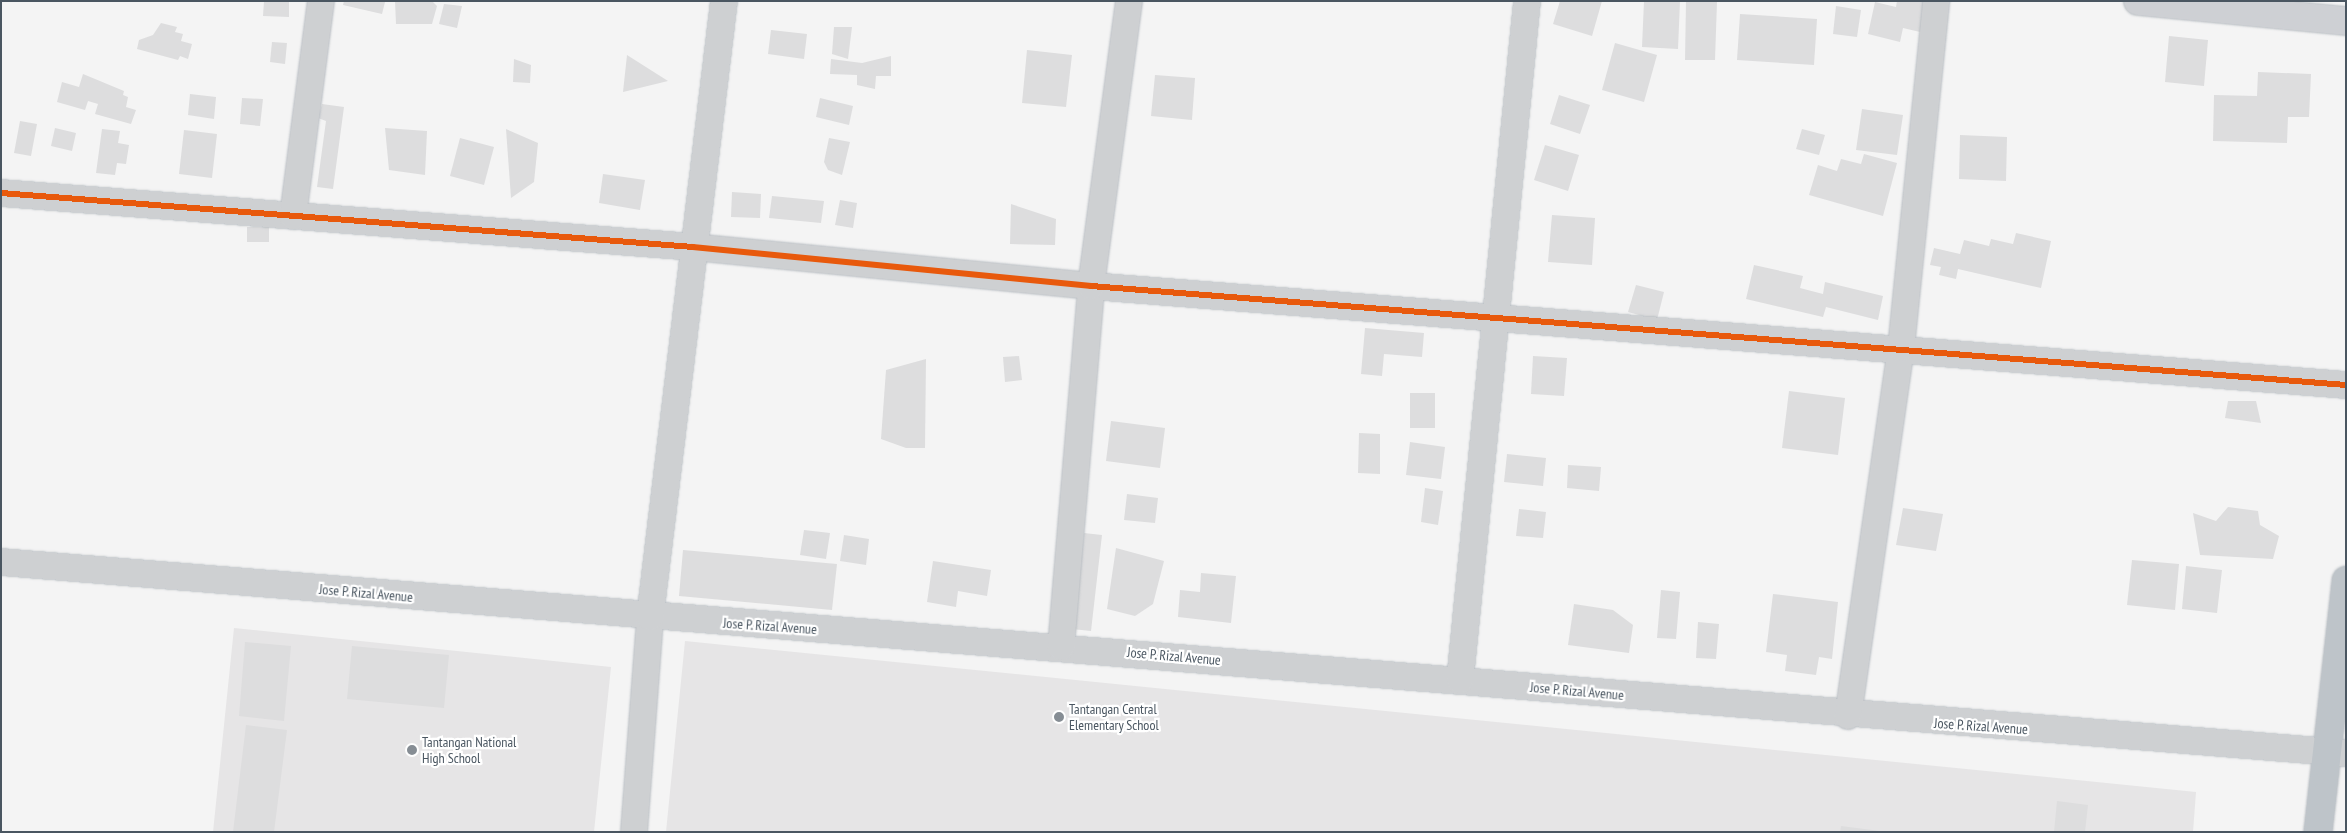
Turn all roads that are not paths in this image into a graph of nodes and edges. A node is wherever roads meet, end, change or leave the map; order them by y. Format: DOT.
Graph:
graph roads {
  1 [pos="321,1"];
  2 [pos="724,1"];
  3 [pos="1130,1"];
  4 [pos="1527,1"];
  5 [pos="1936,1"];
  6 [pos="2138,1"];
  7 [pos="2346,21"];
  8 [pos="1,193"];
  9 [pos="293,216"];
  10 [pos="693,247"];
  11 [pos="1091,286"];
  12 [pos="1497,318"];
  13 [pos="1901,348"];
  14 [pos="2346,385"];
  15 [pos="1,562"];
  16 [pos="2346,581"];
  17 [pos="650,617"];
  18 [pos="1062,647"];
  19 [pos="1460,680"];
  20 [pos="1848,716"];
  21 [pos="2336,752"];
  22 [pos="634,832"];
  23 [pos="2318,832"];
  1 -- 9 [label="street"];
  2 -- 10 [label="street"];
  3 -- 11 [label="street"];
  4 -- 12 [label="street"];
  5 -- 13 [label="street"];
  6 -- 7 [label="street"];
  8 -- 9 [label="street"];
  9 -- 10 [label="street"];
  10 -- 11 [label="street"];
  10 -- 17 [label="street"];
  11 -- 12 [label="street"];
  11 -- 18 [label="street"];
  12 -- 13 [label="street"];
  12 -- 19 [label="street"];
  13 -- 14 [label="street"];
  13 -- 20 [label="street"];
  15 -- 17 [label="street, Jose P. Rizal Avenue"];
  16 -- 21 [label="highway"];
  17 -- 18 [label="street, Jose P. Rizal Avenue"];
  17 -- 22 [label="street"];
  18 -- 19 [label="street, Jose P. Rizal Avenue"];
  19 -- 20 [label="street, Jose P. Rizal Avenue"];
  20 -- 21 [label="street, Jose P. Rizal Avenue"];
  21 -- 23 [label="highway"];
}
